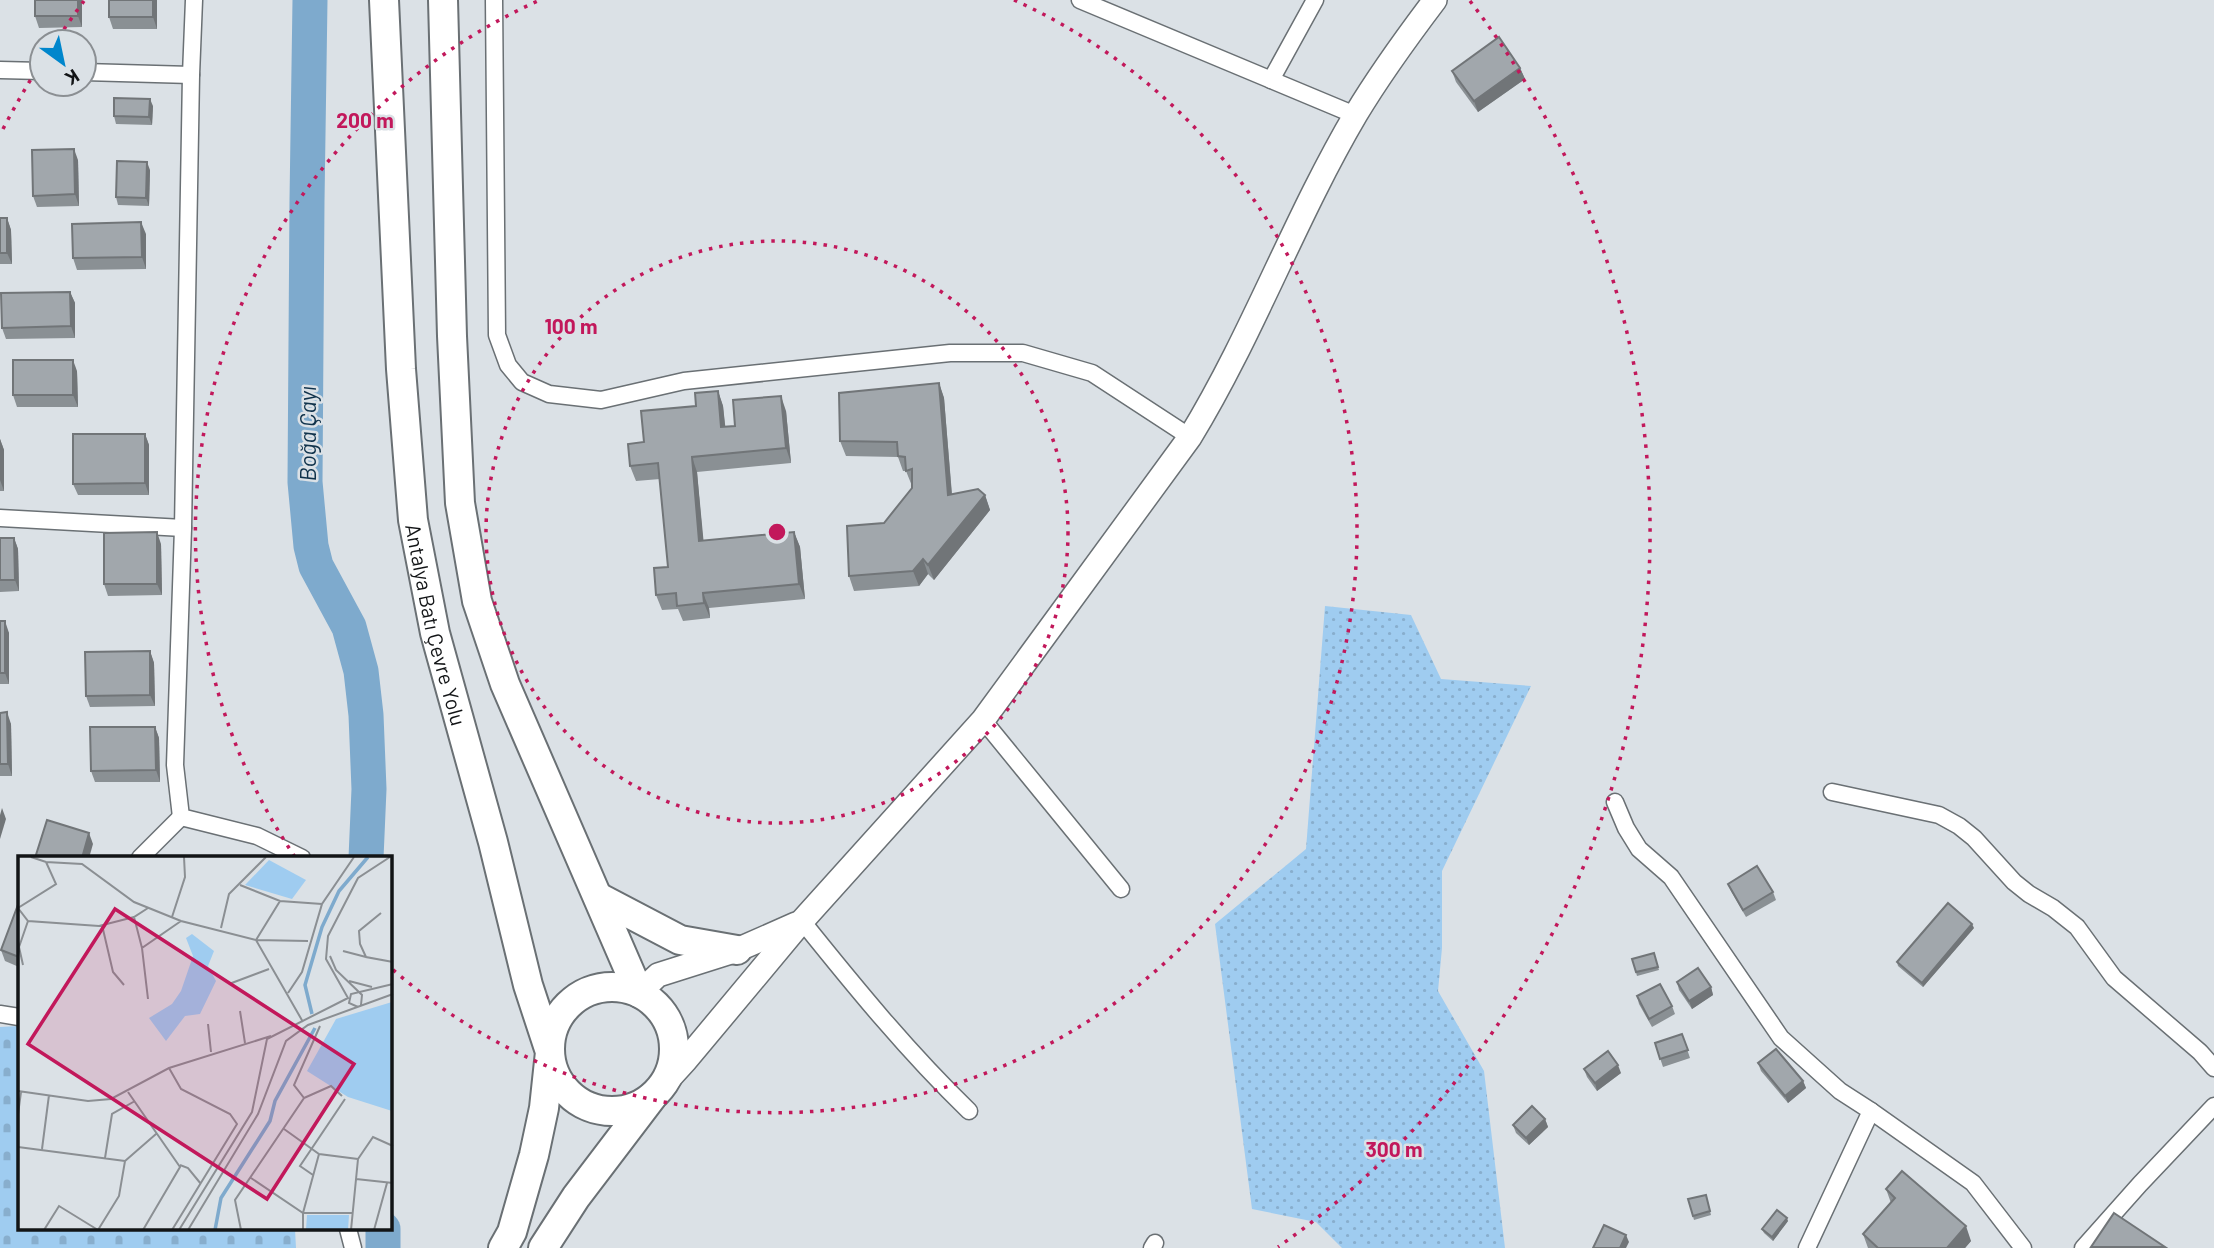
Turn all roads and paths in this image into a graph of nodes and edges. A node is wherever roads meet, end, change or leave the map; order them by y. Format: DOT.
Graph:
graph roads {
  1 [pos="194,0"];
  2 [pos="384,0"];
  3 [pos="443,0"];
  4 [pos="494,0"];
  5 [pos="1080,0"];
  6 [pos="1315,0"];
  7 [pos="1435,0"];
  8 [pos="0,70"];
  9 [pos="28,71"];
  10 [pos="98,72"];
  11 [pos="191,75"];
  12 [pos="1271,80"];
  13 [pos="1355,115"];
  14 [pos="1190,438"];
  15 [pos="0,518"];
  16 [pos="183,528"];
  17 [pos="983,720"];
  18 [pos="1832,792"];
  19 [pos="1615,802"];
  20 [pos="181,817"];
  21 [pos="142,856"];
  22 [pos="298,856"];
  23 [pos="1121,889"];
  24 [pos="598,897"];
  25 [pos="802,921"];
  26 [pos="737,950"];
  27 [pos="639,993"];
  28 [pos="0,1014"];
  29 [pos="18,1017"];
  30 [pos="550,1052"];
  31 [pos="2214,1068"];
  32 [pos="654,1094"];
  33 [pos="2214,1106"];
  34 [pos="969,1111"];
  35 [pos="1871,1111"];
  36 [pos="348,1230"];
  37 [pos="508,1240"];
  38 [pos="353,1248"];
  39 [pos="543,1248"];
  40 [pos="1807,1248"];
  41 [pos="2023,1248"];
  42 [pos="2083,1248"];
  1 -- 11 [label="street"];
  2 -- 30 [label="highway, Antalya Batı Çevre Yolu"];
  3 -- 24 [label="highway"];
  4 -- 14 [label="street"];
  5 -- 12 [label="street"];
  6 -- 12 [label="street"];
  7 -- 13 [label="main road"];
  8 -- 9 [label="street"];
  10 -- 11 [label="street"];
  11 -- 16 [label="street"];
  12 -- 13 [label="street"];
  13 -- 14 [label="main road"];
  14 -- 17 [label="main road"];
  15 -- 16 [label="street"];
  16 -- 20 [label="street"];
  17 -- 23 [label="street"];
  17 -- 25 [label="main road"];
  18 -- 31 [label="street"];
  19 -- 35 [label="street"];
  20 -- 21 [label="street"];
  20 -- 22 [label="street"];
  24 -- 26 [label="highway"];
  24 -- 27 [label="highway"];
  25 -- 26 [label="main road"];
  25 -- 32 [label="main road"];
  25 -- 34 [label="street"];
  26 -- 27 [label="main road"];
  27 -- 30 [label="highway"];
  27 -- 32 [label="highway"];
  28 -- 29 [label="street"];
  30 -- 32 [label="highway"];
  30 -- 37 [label="highway, Antalya Batı Çevre Yolu"];
  32 -- 39 [label="highway"];
  33 -- 42 [label="street"];
  35 -- 40 [label="street"];
  35 -- 41 [label="street"];
  36 -- 38 [label="street"];
}
